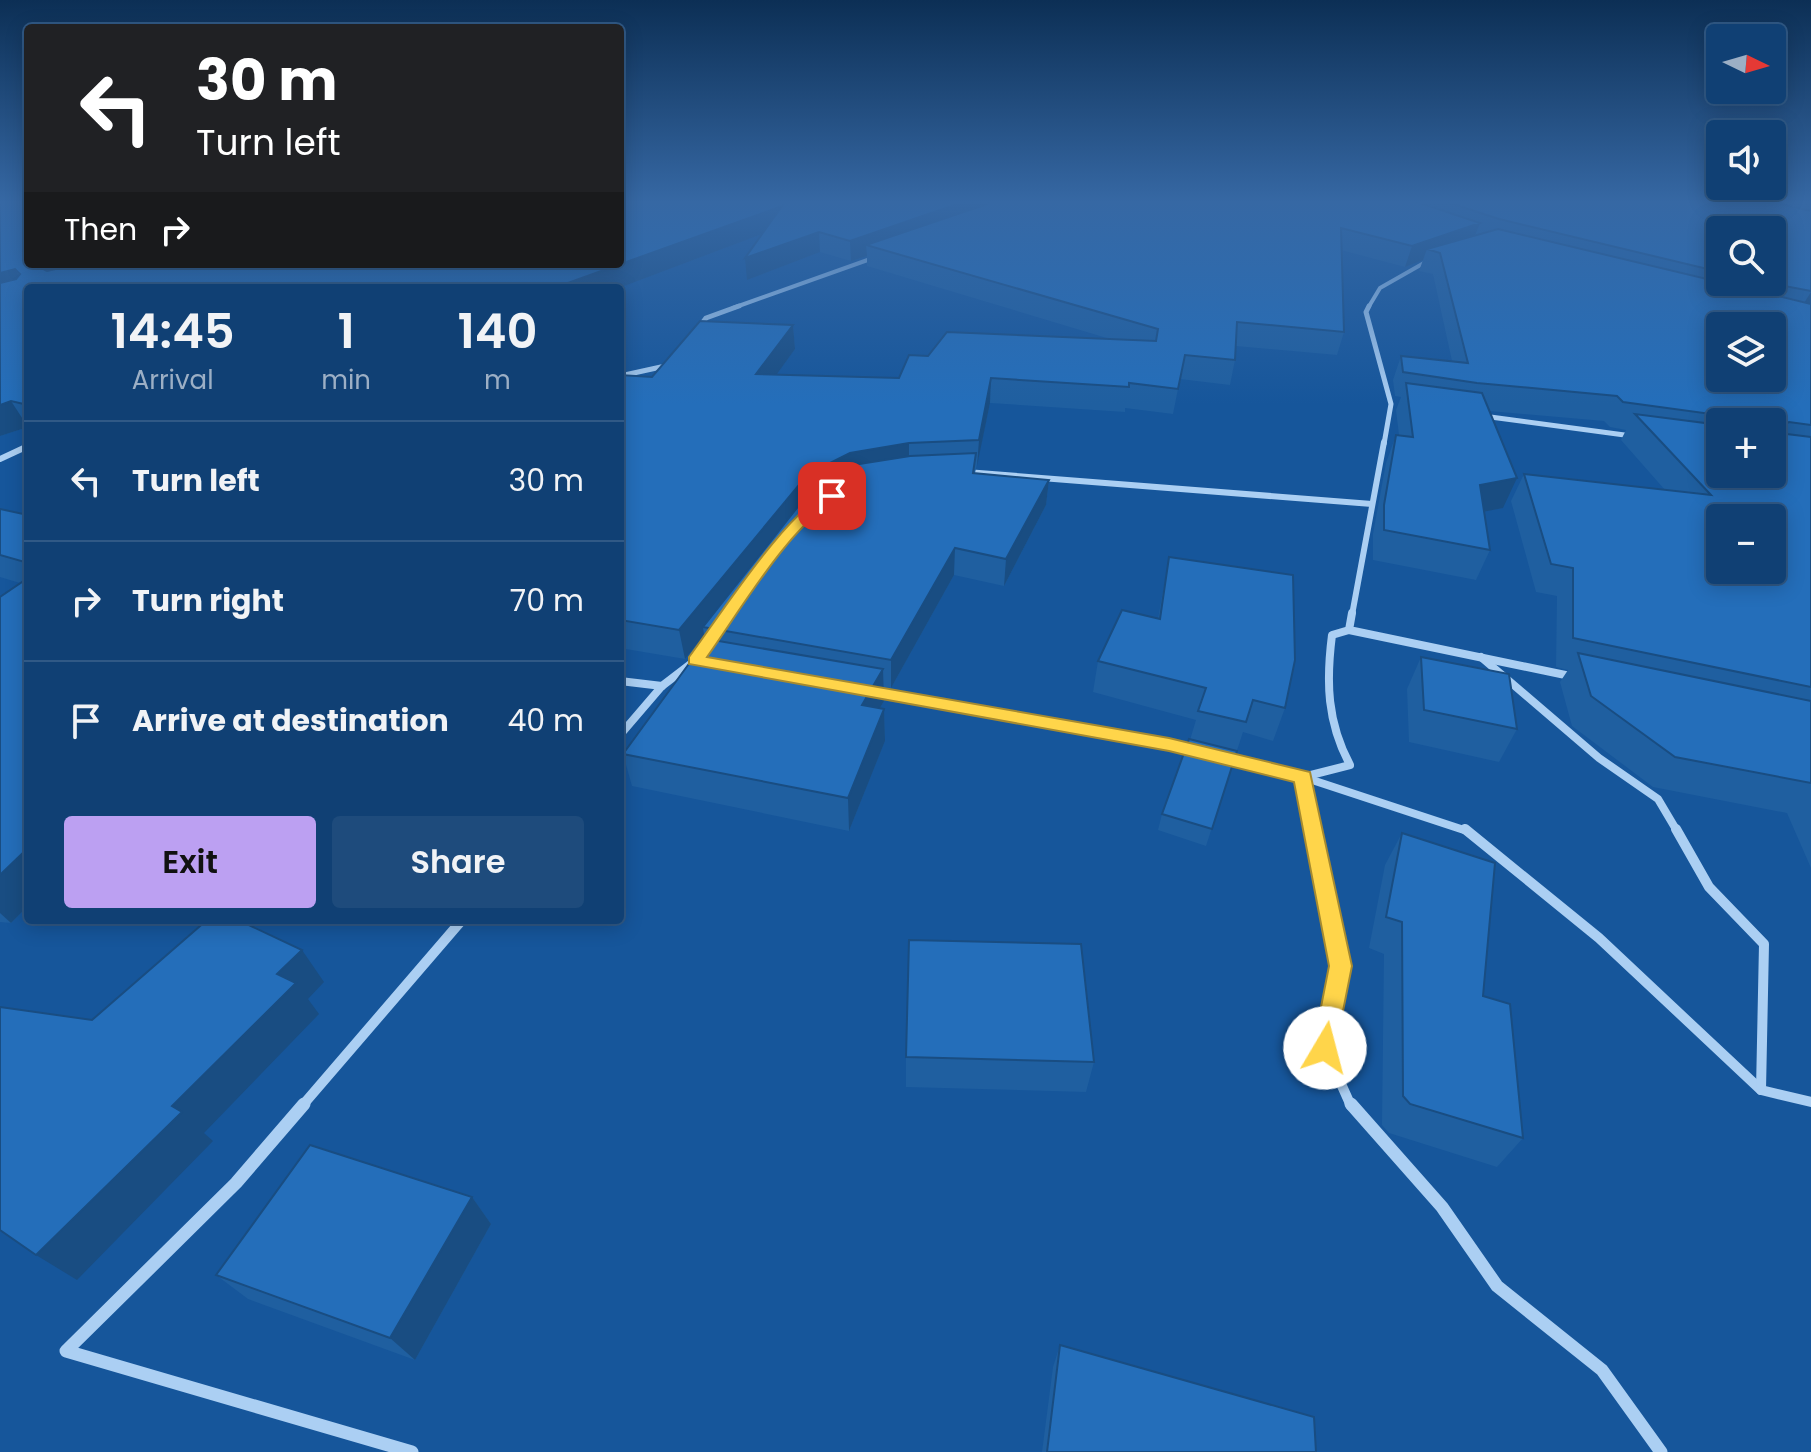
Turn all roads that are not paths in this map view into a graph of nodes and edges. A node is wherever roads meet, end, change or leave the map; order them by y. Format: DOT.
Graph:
graph roads {
  1 [pos="847,268"];
  2 [pos="1415,268"];
  3 [pos="689,341"];
  4 [pos="672,364"];
  5 [pos="624,375"];
  6 [pos="1391,404"];
  7 [pos="1407,406"];
  8 [pos="1470,414"];
  9 [pos="1642,437"];
  10 [pos="24,448"];
  11 [pos="0,459"];
  12 [pos="952,473"];
  13 [pos="1372,504"];
  14 [pos="1349,630"];
  15 [pos="1478,655"];
  16 [pos="711,663"];
  17 [pos="1583,679"];
  18 [pos="624,681"];
  19 [pos="662,686"];
  20 [pos="863,690"];
  21 [pos="624,730"];
  22 [pos="1198,752"];
  23 [pos="1213,755"];
  24 [pos="1303,777"];
  25 [pos="459,924"];
  26 [pos="1761,1090"];
  27 [pos="1811,1102"];
  28 [pos="412,1452"];
  29 [pos="1661,1452"];
  1 -- 3 [label="street"];
  2 -- 6 [label="street"];
  4 -- 5 [label="street"];
  6 -- 7 [label="street"];
  6 -- 13 [label="street"];
  8 -- 9 [label="street"];
  10 -- 11 [label="street"];
  12 -- 13 [label="street"];
  13 -- 14 [label="street"];
  14 -- 15 [label="street"];
  14 -- 24 [label="street"];
  15 -- 17 [label="street"];
  15 -- 26 [label="street"];
  16 -- 19 [label="street"];
  18 -- 19 [label="street"];
  19 -- 21 [label="street"];
  20 -- 22 [label="street"];
  23 -- 24 [label="street"];
  24 -- 26 [label="street"];
  24 -- 29 [label="street"];
  25 -- 28 [label="street"];
  26 -- 27 [label="street"];
}
